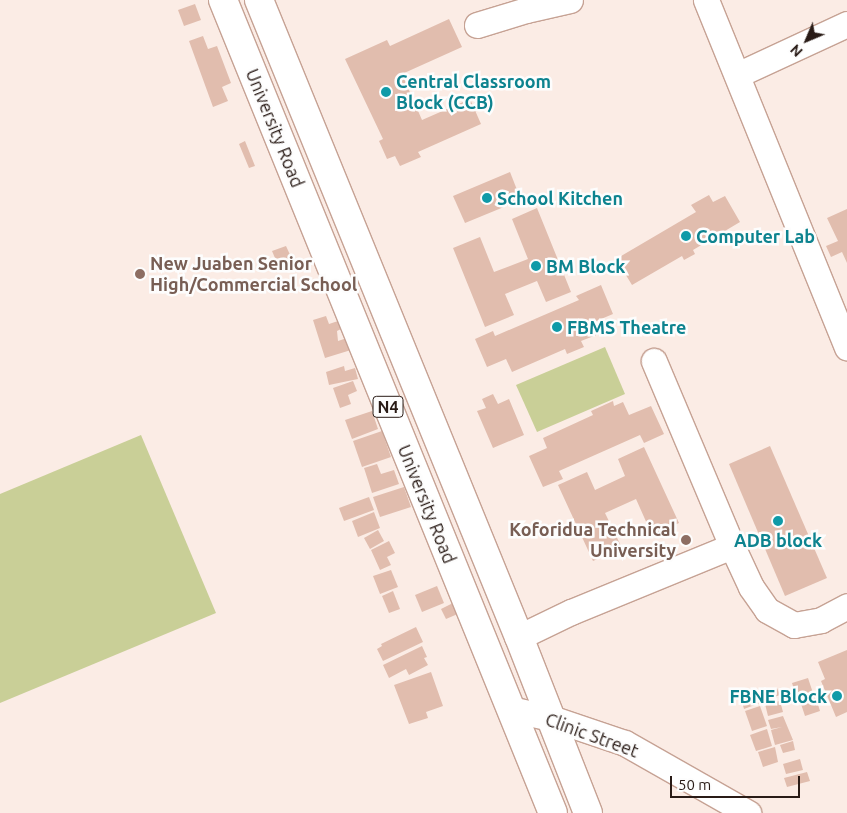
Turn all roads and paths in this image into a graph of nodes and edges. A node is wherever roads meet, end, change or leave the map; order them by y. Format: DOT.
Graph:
graph roads {
  1 [pos="223,0"];
  2 [pos="259,0"];
  3 [pos="570,0"];
  4 [pos="706,0"];
  5 [pos="847,24"];
  6 [pos="477,25"];
  7 [pos="736,75"];
  8 [pos="847,347"];
  9 [pos="654,361"];
  10 [pos="732,546"];
  11 [pos="847,606"];
  12 [pos="519,637"];
  13 [pos="510,709"];
  14 [pos="551,718"];
  15 [pos="552,813"];
  16 [pos="588,813"];
  17 [pos="748,813"];
  1 -- 13 [label="highway, University Road / N4"];
  2 -- 12 [label="highway, University Road / N4"];
  3 -- 6 [label="street"];
  4 -- 7 [label="street"];
  5 -- 7 [label="street"];
  7 -- 8 [label="street"];
  9 -- 10 [label="street"];
  10 -- 11 [label="street"];
  10 -- 12 [label="street"];
  12 -- 14 [label="highway, University Road / N4"];
  13 -- 14 [label="street, Clinic Street"];
  13 -- 15 [label="highway, University Road / N4"];
  14 -- 16 [label="highway, University Road / N4"];
  14 -- 17 [label="street, Clinic Street"];
}
